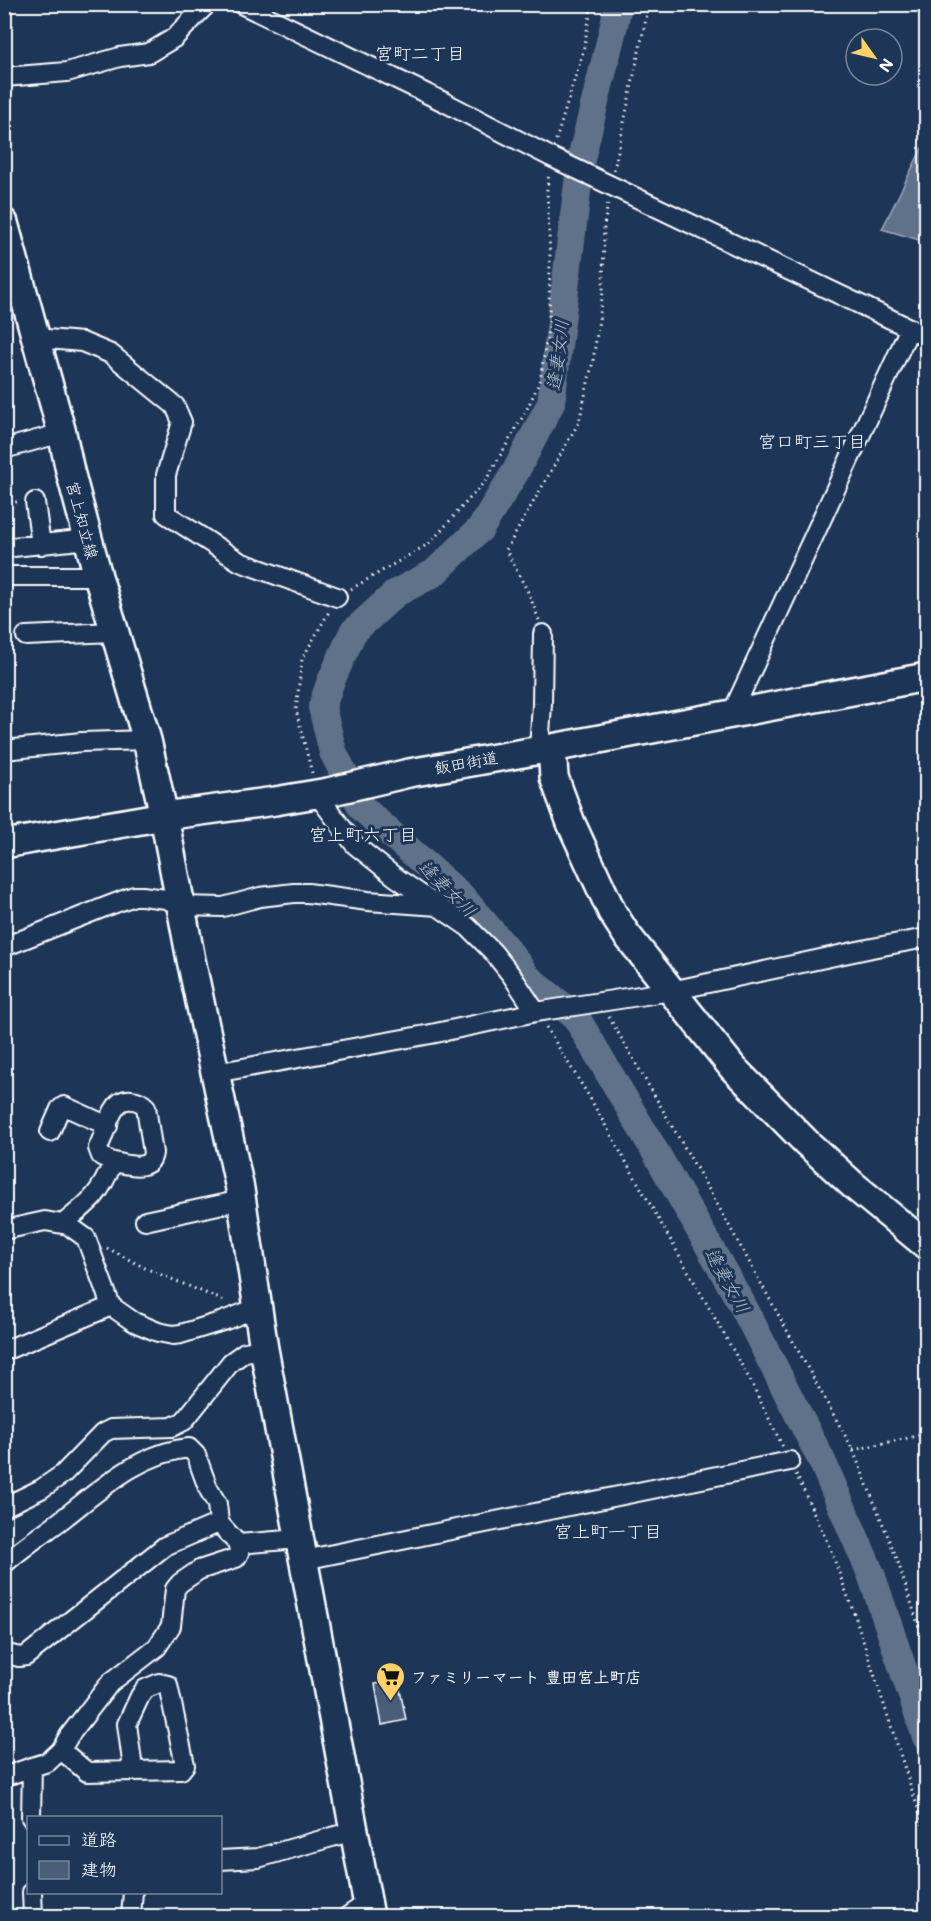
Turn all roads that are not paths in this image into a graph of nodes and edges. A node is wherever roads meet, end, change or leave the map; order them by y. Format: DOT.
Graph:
graph roads {
  1 [pos="207,4"];
  2 [pos="241,4"];
  3 [pos="4,77"];
  4 [pos="5,226"];
  5 [pos="909,328"];
  6 [pos="927,336"];
  7 [pos="36,338"];
  8 [pos="62,433"];
  9 [pos="4,449"];
  10 [pos="30,501"];
  11 [pos="89,539"];
  12 [pos="41,545"];
  13 [pos="4,548"];
  14 [pos="8,576"];
  15 [pos="98,576"];
  16 [pos="337,597"];
  17 [pos="113,632"];
  18 [pos="543,634"];
  19 [pos="26,636"];
  20 [pos="927,677"];
  21 [pos="732,713"];
  22 [pos="147,740"];
  23 [pos="545,748"];
  24 [pos="4,750"];
  25 [pos="322,792"];
  26 [pos="164,816"];
  27 [pos="4,844"];
  28 [pos="182,906"];
  29 [pos="438,906"];
  30 [pos="927,938"];
  31 [pos="4,947"];
  32 [pos="671,991"];
  33 [pos="540,1012"];
  34 [pos="215,1073"];
  35 [pos="108,1126"];
  36 [pos="51,1132"];
  37 [pos="113,1162"];
  38 [pos="241,1200"];
  39 [pos="145,1221"];
  40 [pos="64,1223"];
  41 [pos="4,1230"];
  42 [pos="927,1245"];
  43 [pos="111,1306"];
  44 [pos="257,1308"];
  45 [pos="264,1349"];
  46 [pos="4,1351"];
  47 [pos="790,1461"];
  48 [pos="4,1508"];
  49 [pos="219,1523"];
  50 [pos="238,1544"];
  51 [pos="302,1550"];
  52 [pos="4,1564"];
  53 [pos="4,1653"];
  54 [pos="61,1750"];
  55 [pos="32,1767"];
  56 [pos="133,1769"];
  57 [pos="4,1774"];
  58 [pos="31,1816"];
  59 [pos="353,1831"];
  60 [pos="222,1860"];
  61 [pos="32,1894"];
  62 [pos="133,1894"];
  63 [pos="361,1912"];
  64 [pos="33,1917"];
  65 [pos="131,1917"];
  1 -- 3 [label="street"];
  2 -- 5 [label="street"];
  4 -- 7 [label="street, 宮上知立線"];
  5 -- 6 [label="street"];
  5 -- 21 [label="street"];
  7 -- 8 [label="street, 宮上知立線"];
  7 -- 16 [label="street"];
  8 -- 9 [label="street"];
  8 -- 11 [label="street, 宮上知立線"];
  10 -- 12 [label="street"];
  11 -- 12 [label="street"];
  11 -- 15 [label="street, 宮上知立線"];
  12 -- 13 [label="street"];
  14 -- 15 [label="street"];
  15 -- 17 [label="street, 宮上知立線"];
  17 -- 19 [label="street"];
  17 -- 22 [label="street, 宮上知立線"];
  18 -- 23 [label="street"];
  20 -- 21 [label="street, 飯田街道"];
  21 -- 23 [label="street, 飯田街道"];
  22 -- 24 [label="street"];
  22 -- 26 [label="street, 宮上知立線"];
  23 -- 25 [label="street, 飯田街道"];
  23 -- 32 [label="street"];
  25 -- 26 [label="street, 飯田街道"];
  25 -- 29 [label="street"];
  26 -- 27 [label="street, 飯田街道"];
  26 -- 28 [label="street, 宮上知立線"];
  28 -- 29 [label="street"];
  28 -- 31 [label="street"];
  28 -- 34 [label="street, 宮上知立線"];
  29 -- 33 [label="street"];
  30 -- 32 [label="street"];
  32 -- 33 [label="street"];
  32 -- 42 [label="street"];
  33 -- 34 [label="street"];
  34 -- 38 [label="street, 宮上知立線"];
  35 -- 36 [label="street"];
  35 -- 37 [label="street"];
  35 -- 37 [label="street"];
  37 -- 40 [label="street"];
  38 -- 39 [label="street"];
  38 -- 44 [label="street, 宮上知立線"];
  40 -- 41 [label="street"];
  40 -- 43 [label="street"];
  43 -- 44 [label="street"];
  43 -- 46 [label="street"];
  44 -- 45 [label="street, 宮上知立線"];
  45 -- 48 [label="street"];
  45 -- 51 [label="street, 宮上知立線"];
  47 -- 51 [label="street"];
  49 -- 50 [label="street"];
  49 -- 52 [label="street"];
  49 -- 53 [label="street"];
  50 -- 51 [label="street"];
  50 -- 54 [label="street"];
  51 -- 59 [label="street, 宮上知立線"];
  54 -- 55 [label="street"];
  54 -- 56 [label="street"];
  55 -- 57 [label="street"];
  55 -- 58 [label="street"];
  59 -- 60 [label="street"];
  59 -- 63 [label="street, 宮上知立線"];
  61 -- 64 [label="street"];
  62 -- 65 [label="street"];
}
